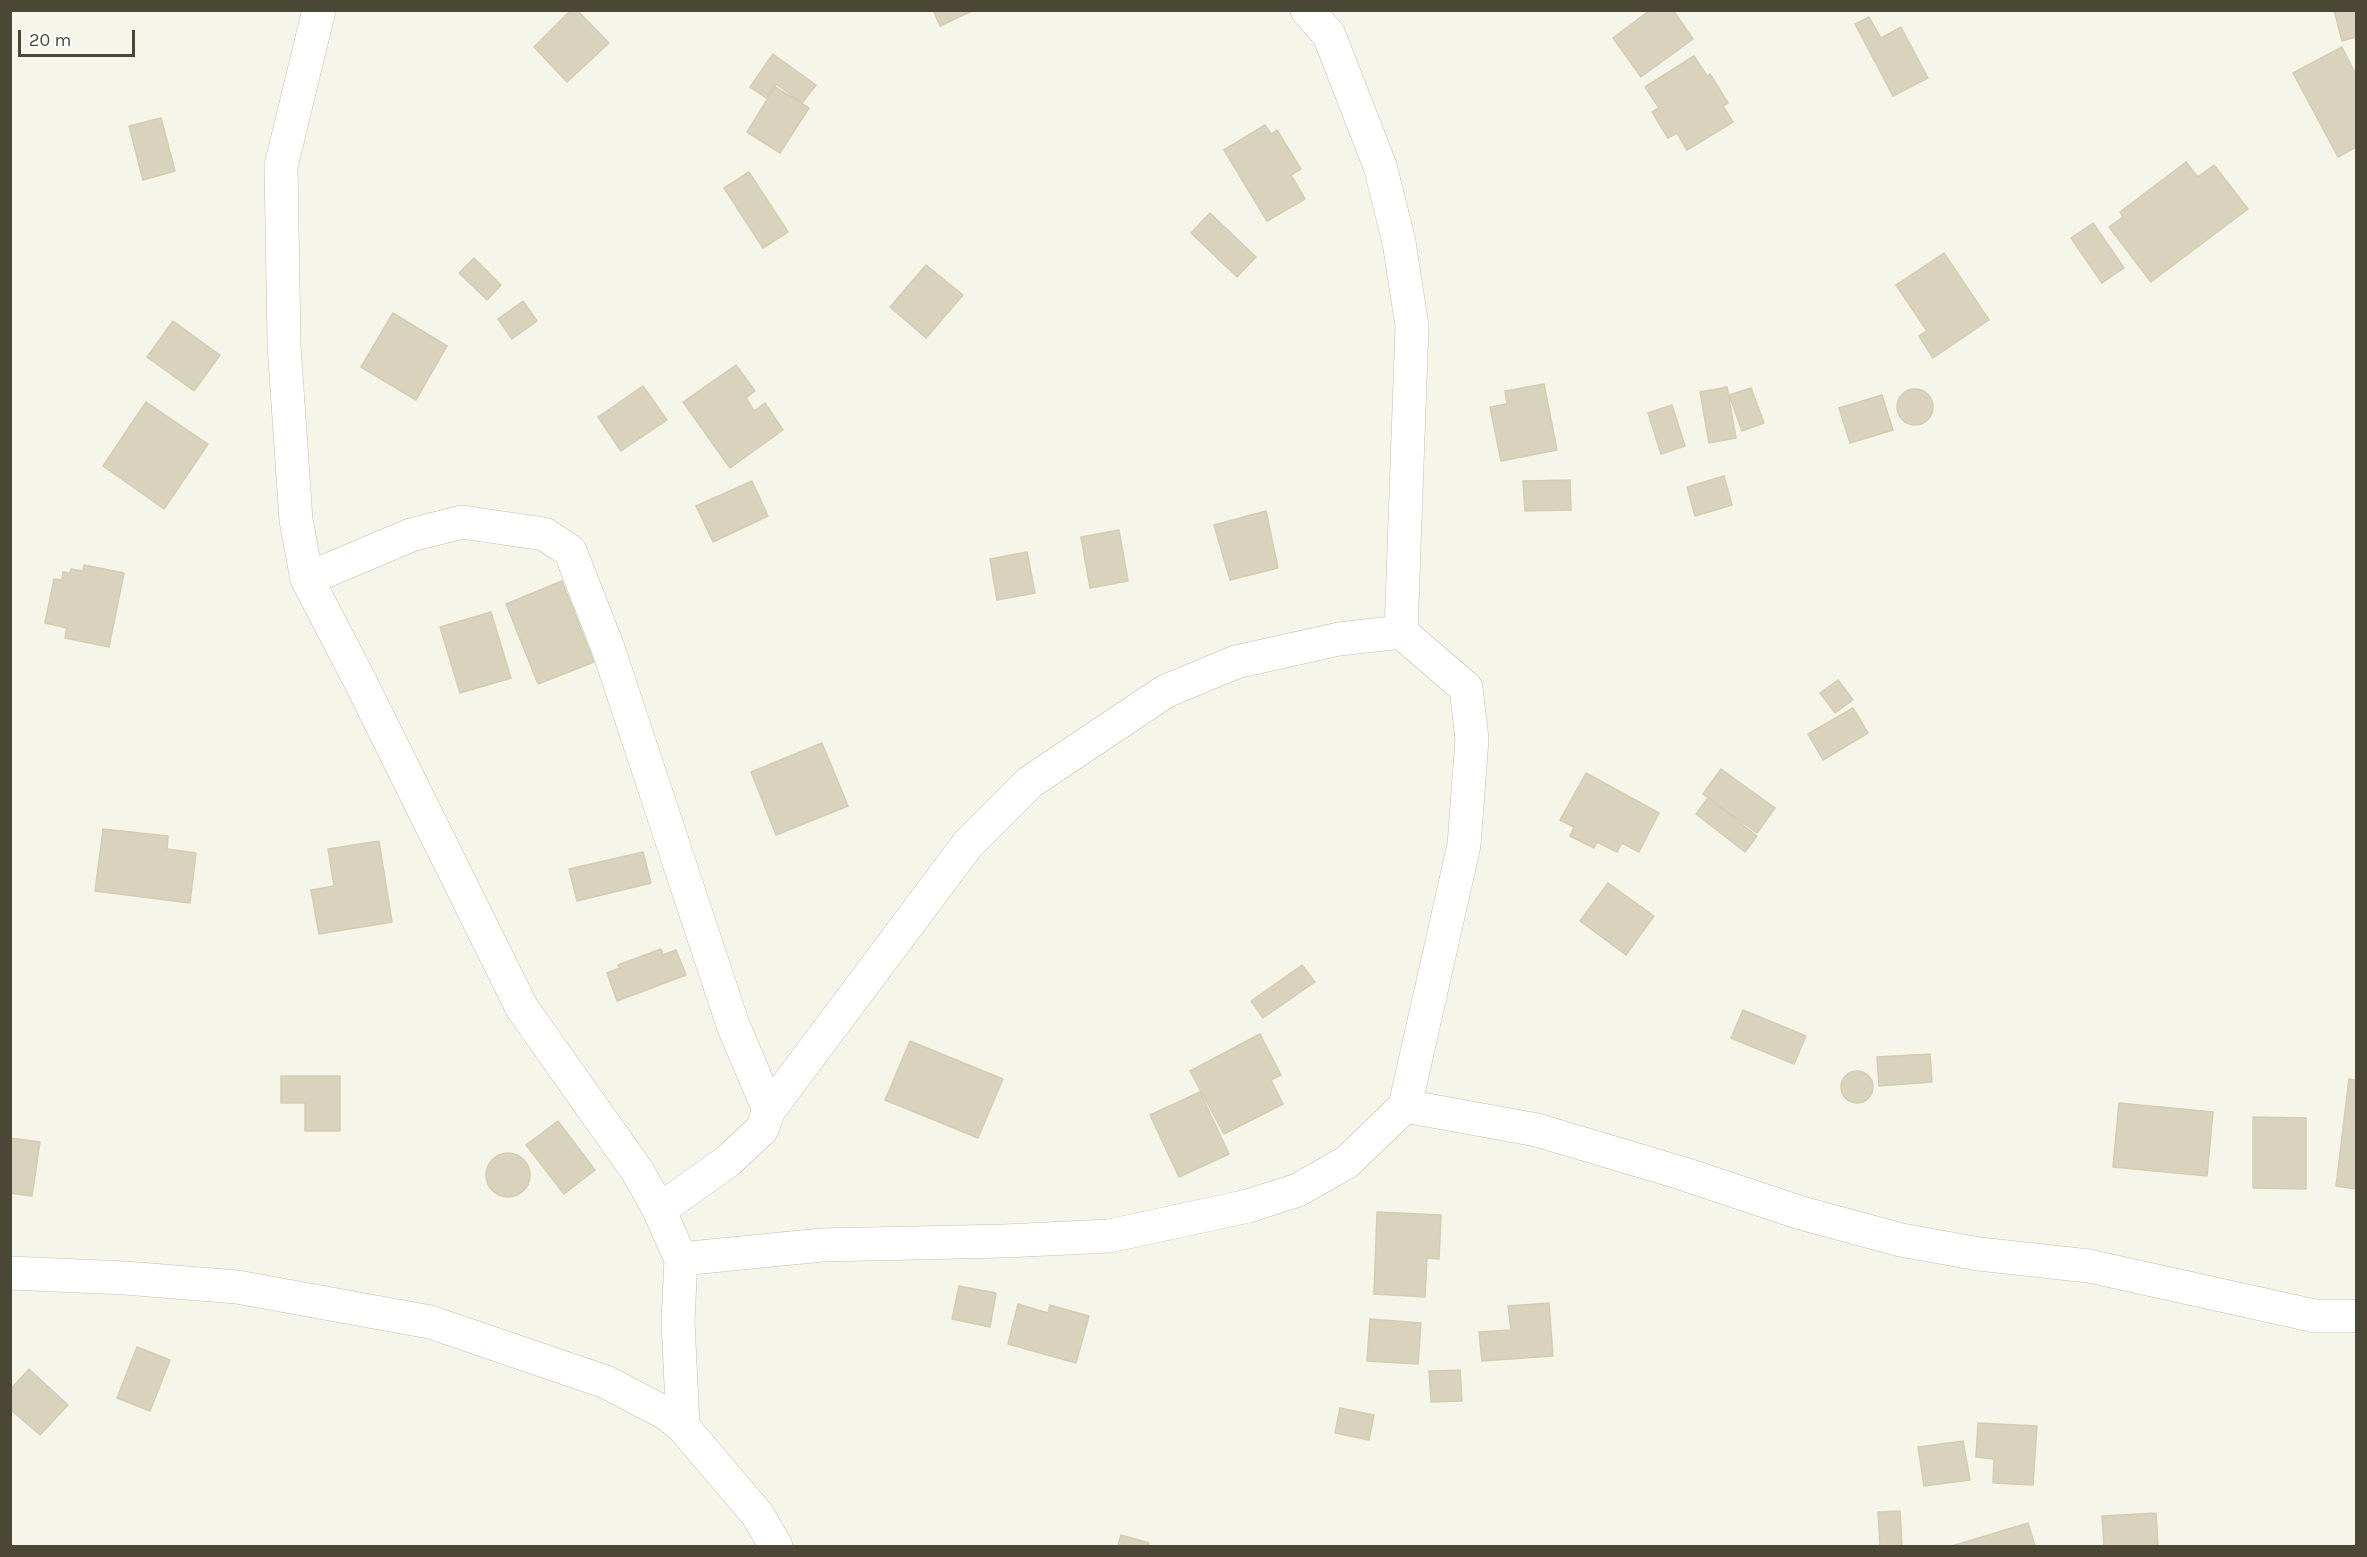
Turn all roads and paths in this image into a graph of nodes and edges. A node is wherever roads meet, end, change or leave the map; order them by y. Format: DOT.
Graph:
graph roads {
  1 [pos="319,10"];
  2 [pos="1307,10"];
  3 [pos="307,579"];
  4 [pos="1401,632"];
  5 [pos="1405,1106"];
  6 [pos="770,1110"];
  7 [pos="659,1210"];
  8 [pos="681,1259"];
  9 [pos="10,1273"];
  10 [pos="2356,1316"];
  11 [pos="683,1427"];
  12 [pos="776,1546"];
  1 -- 3 [label="street"];
  2 -- 4 [label="street"];
  3 -- 6 [label="street"];
  3 -- 7 [label="street"];
  4 -- 5 [label="street"];
  4 -- 6 [label="street"];
  5 -- 8 [label="street"];
  5 -- 10 [label="street"];
  6 -- 7 [label="street"];
  7 -- 8 [label="street"];
  8 -- 11 [label="street"];
  9 -- 11 [label="street"];
  11 -- 12 [label="street"];
}
